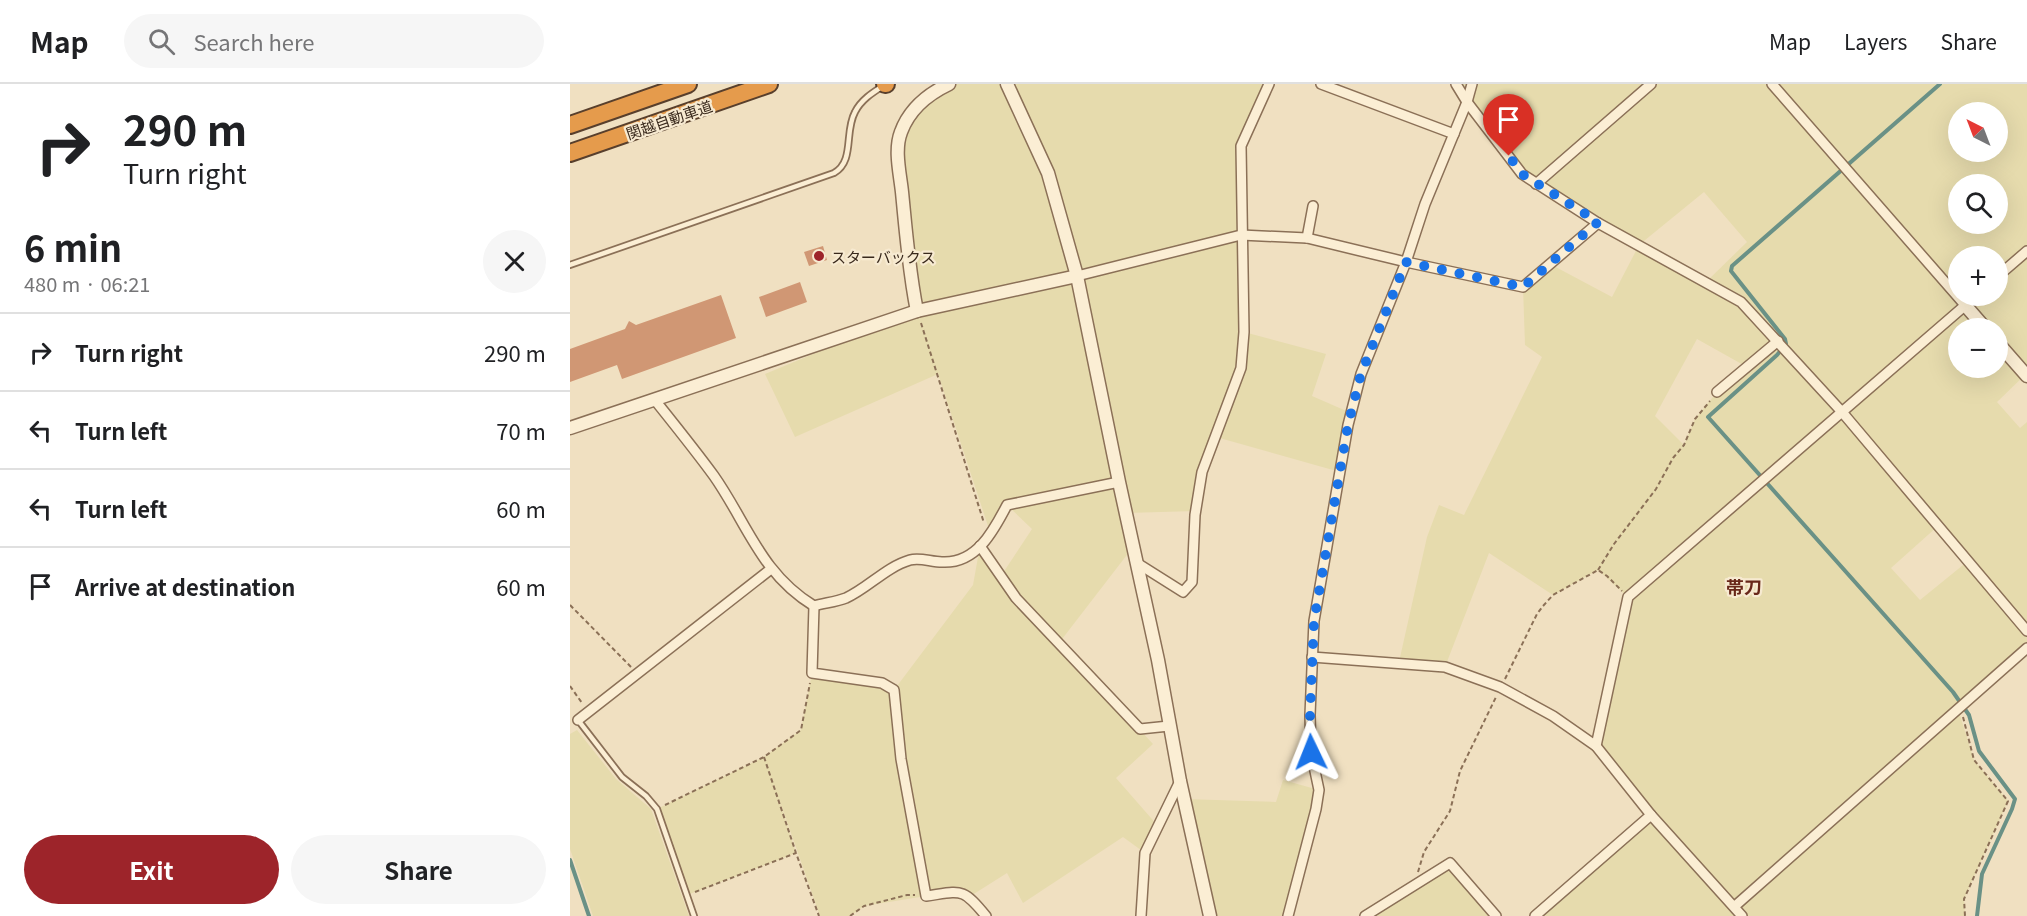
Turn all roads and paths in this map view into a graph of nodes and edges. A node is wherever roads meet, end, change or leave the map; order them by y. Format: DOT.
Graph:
graph roads {
  1 [pos="688,84"];
  2 [pos="769,84"];
  3 [pos="886,84"];
  4 [pos="949,84"];
  5 [pos="1007,84"];
  6 [pos="1269,84"];
  7 [pos="1321,84"];
  8 [pos="1456,84"];
  9 [pos="1472,84"];
  10 [pos="1651,84"];
  11 [pos="1772,84"];
  12 [pos="1467,102"];
  13 [pos="570,125"];
  14 [pos="1454,134"];
  15 [pos="570,153"];
  16 [pos="1536,184"];
  17 [pos="1312,206"];
  18 [pos="1598,222"];
  19 [pos="1241,235"];
  20 [pos="1307,238"];
  21 [pos="2027,251"];
  22 [pos="1406,262"];
  23 [pos="570,265"];
  24 [pos="2008,267"];
  25 [pos="1077,276"];
  26 [pos="1948,286"];
  27 [pos="1964,306"];
  28 [pos="1966,306"];
  29 [pos="917,311"];
  30 [pos="1976,318"];
  31 [pos="1778,341"];
  32 [pos="2008,354"];
  33 [pos="2027,376"];
  34 [pos="1717,392"];
  35 [pos="654,399"];
  36 [pos="1842,412"];
  37 [pos="570,428"];
  38 [pos="1119,482"];
  39 [pos="991,536"];
  40 [pos="980,546"];
  41 [pos="1137,563"];
  42 [pos="771,569"];
  43 [pos="1598,570"];
  44 [pos="1628,597"];
  45 [pos="570,605"];
  46 [pos="814,606"];
  47 [pos="2027,631"];
  48 [pos="2027,648"];
  49 [pos="1312,657"];
  50 [pos="812,673"];
  51 [pos="638,674"];
  52 [pos="570,686"];
  53 [pos="1500,687"];
  54 [pos="1958,709"];
  55 [pos="589,712"];
  56 [pos="578,720"];
  57 [pos="1169,726"];
  58 [pos="1596,746"];
  59 [pos="764,757"];
  60 [pos="1180,781"];
  61 [pos="657,809"];
  62 [pos="1651,815"];
  63 [pos="796,853"];
  64 [pos="1413,887"];
  65 [pos="687,895"];
  66 [pos="926,896"];
  67 [pos="1735,906"];
  68 [pos="694,916"];
  69 [pos="819,916"];
  70 [pos="850,916"];
  71 [pos="986,916"];
  72 [pos="1141,916"];
  73 [pos="1210,916"];
  74 [pos="1288,916"];
  75 [pos="1365,916"];
  76 [pos="1496,916"];
  77 [pos="1535,916"];
  78 [pos="1742,916"];
  79 [pos="1965,916"];
  1 -- 13 [label="highway, 関越自動車道"];
  2 -- 15 [label="highway, 関越自動車道"];
  3 -- 23 [label="lane"];
  4 -- 29 [label="street"];
  5 -- 25 [label="street"];
  6 -- 19 [label="street"];
  7 -- 14 [label="street"];
  8 -- 12 [label="street"];
  9 -- 12 [label="street"];
  10 -- 16 [label="street"];
  11 -- 26 [label="street"];
  12 -- 14 [label="street"];
  12 -- 16 [label="street"];
  14 -- 22 [label="street"];
  16 -- 18 [label="street"];
  17 -- 20 [label="street"];
  18 -- 22 [label="street"];
  18 -- 31 [label="street"];
  19 -- 20 [label="street"];
  19 -- 25 [label="street"];
  19 -- 41 [label="street"];
  20 -- 22 [label="street"];
  21 -- 24 [label="street"];
  22 -- 49 [label="street"];
  25 -- 29 [label="street"];
  25 -- 38 [label="street"];
  27 -- 36 [label="street"];
  28 -- 30 [label="street"];
  29 -- 35 [label="street"];
  29 -- 39 [label="path"];
  31 -- 34 [label="street"];
  31 -- 36 [label="street"];
  32 -- 33 [label="street"];
  34 -- 43 [label="path"];
  35 -- 37 [label="street"];
  35 -- 42 [label="street"];
  36 -- 44 [label="street"];
  36 -- 47 [label="street"];
  38 -- 39 [label="street"];
  38 -- 41 [label="street"];
  39 -- 40 [label="street"];
  40 -- 46 [label="street"];
  40 -- 57 [label="street"];
  41 -- 57 [label="street"];
  42 -- 46 [label="street"];
  42 -- 51 [label="street"];
  43 -- 44 [label="path"];
  43 -- 53 [label="path"];
  44 -- 58 [label="street"];
  45 -- 51 [label="path"];
  46 -- 50 [label="street"];
  48 -- 54 [label="street"];
  49 -- 53 [label="street"];
  49 -- 74 [label="street"];
  50 -- 59 [label="path"];
  50 -- 66 [label="street"];
  51 -- 55 [label="street"];
  52 -- 55 [label="path"];
  53 -- 58 [label="street"];
  53 -- 64 [label="path"];
  54 -- 67 [label="street"];
  54 -- 79 [label="path"];
  55 -- 56 [label="street"];
  56 -- 61 [label="lane"];
  57 -- 60 [label="street"];
  58 -- 62 [label="street"];
  59 -- 61 [label="path"];
  59 -- 63 [label="path"];
  60 -- 72 [label="street"];
  60 -- 73 [label="street"];
  61 -- 65 [label="lane"];
  62 -- 67 [label="street"];
  62 -- 77 [label="street"];
  63 -- 65 [label="path"];
  63 -- 69 [label="path"];
  64 -- 75 [label="street"];
  64 -- 76 [label="street"];
  65 -- 68 [label="lane"];
  66 -- 70 [label="path"];
  66 -- 71 [label="street"];
  67 -- 78 [label="street"];
}
